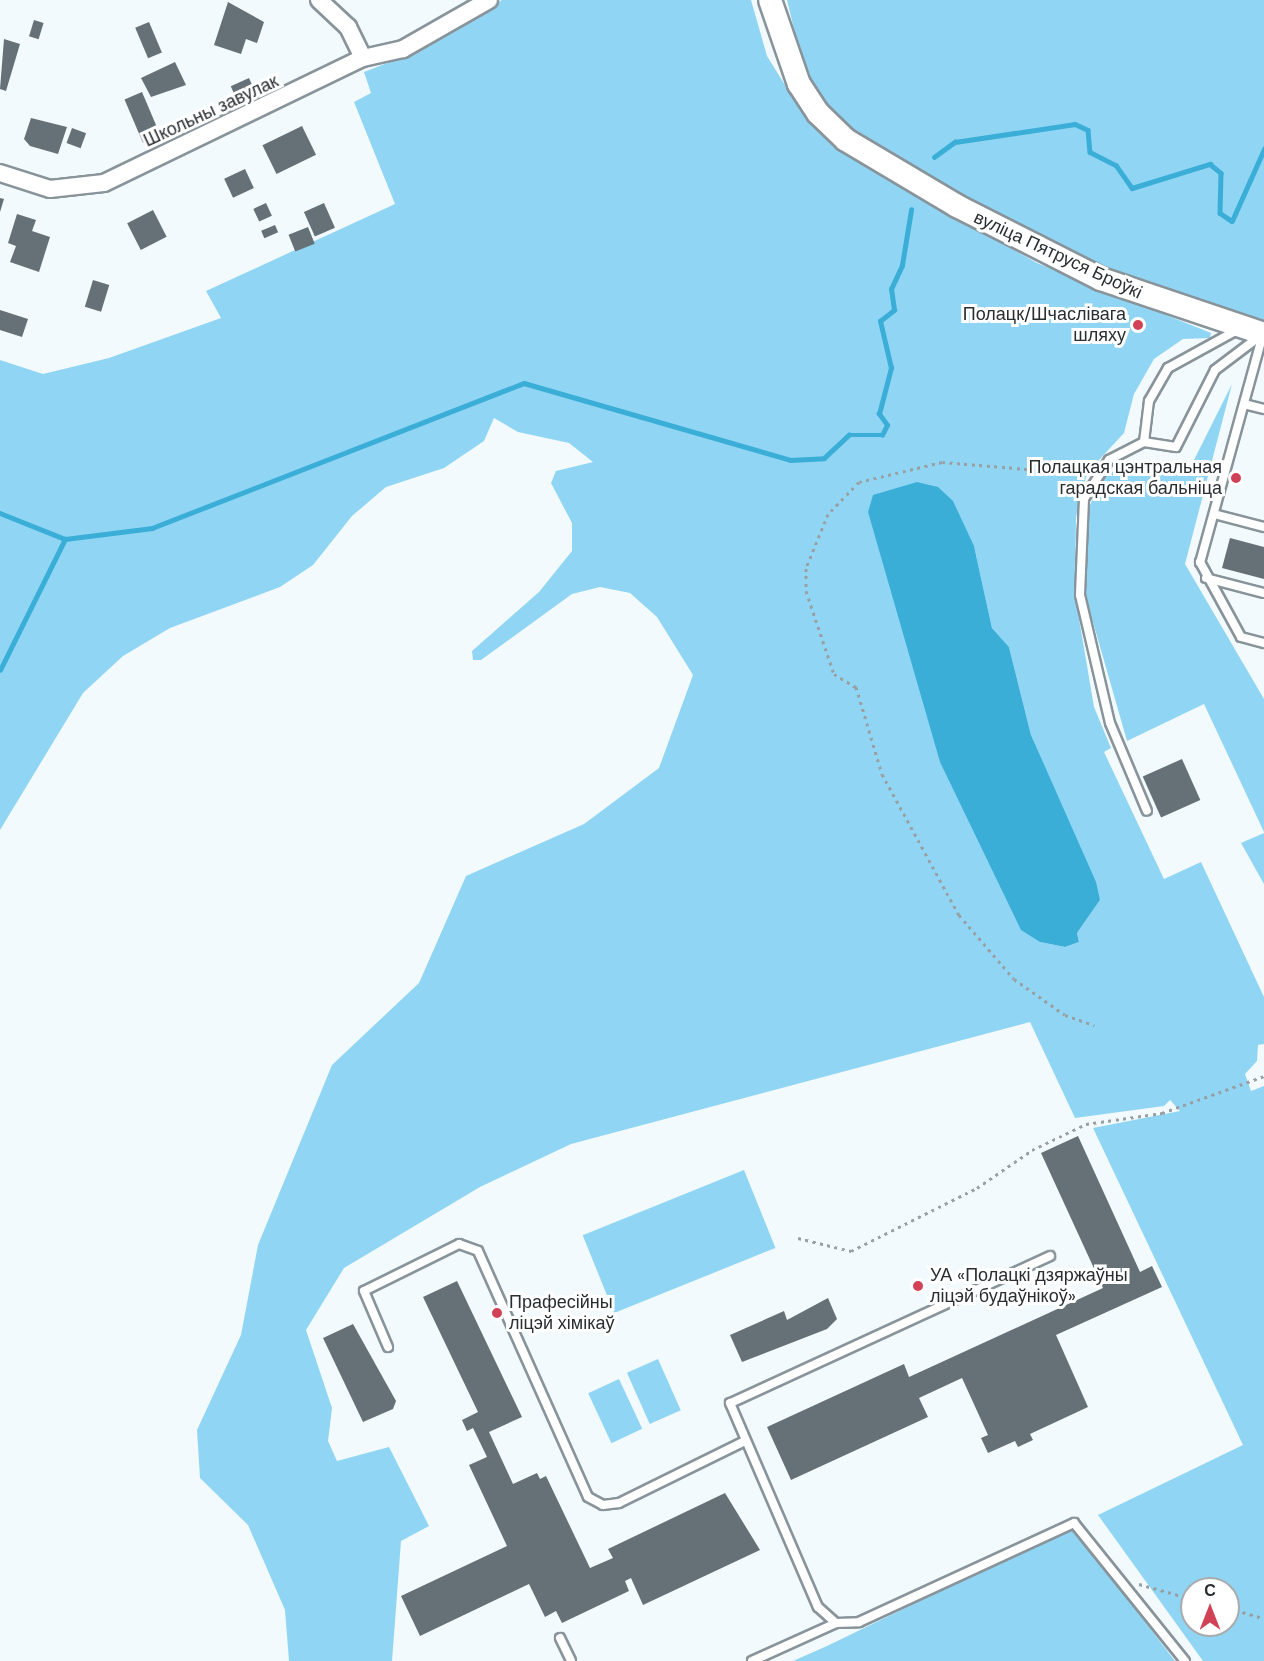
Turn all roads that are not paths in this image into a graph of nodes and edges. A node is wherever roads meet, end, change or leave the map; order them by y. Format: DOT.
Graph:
graph roads {
  1 [pos="319,0"];
  2 [pos="489,0"];
  3 [pos="770,0"];
  4 [pos="363,58"];
  5 [pos="0,173"];
  6 [pos="1240,328"];
  7 [pos="1263,334"];
  8 [pos="1244,404"];
  9 [pos="1264,409"];
  10 [pos="1144,442"];
  11 [pos="1214,514"];
  12 [pos="1264,527"];
  13 [pos="1206,578"];
  14 [pos="1264,593"];
  15 [pos="1264,643"];
  16 [pos="1147,811"];
  17 [pos="1050,1256"];
  18 [pos="388,1347"];
  19 [pos="745,1441"];
  20 [pos="836,1623"];
  21 [pos="560,1638"];
  22 [pos="571,1661"];
  23 [pos="752,1661"];
  24 [pos="1185,1661"];
  1 -- 4 [label="street"];
  2 -- 4 [label="street, Школьны завулак"];
  3 -- 6 [label="main road, вуліца Пятруся Броўкі"];
  4 -- 5 [label="street, Школьны завулак"];
  6 -- 7 [label="main road, вуліца Пятруся Броўкі"];
  6 -- 10 [label="lane"];
  7 -- 8 [label="lane"];
  7 -- 10 [label="lane"];
  8 -- 9 [label="lane"];
  8 -- 11 [label="lane"];
  10 -- 16 [label="lane"];
  11 -- 12 [label="lane"];
  11 -- 13 [label="lane"];
  13 -- 14 [label="lane"];
  13 -- 15 [label="lane"];
  17 -- 19 [label="lane"];
  18 -- 19 [label="lane"];
  19 -- 20 [label="lane"];
  20 -- 23 [label="lane"];
  20 -- 24 [label="lane"];
  21 -- 22 [label="lane"];
}
